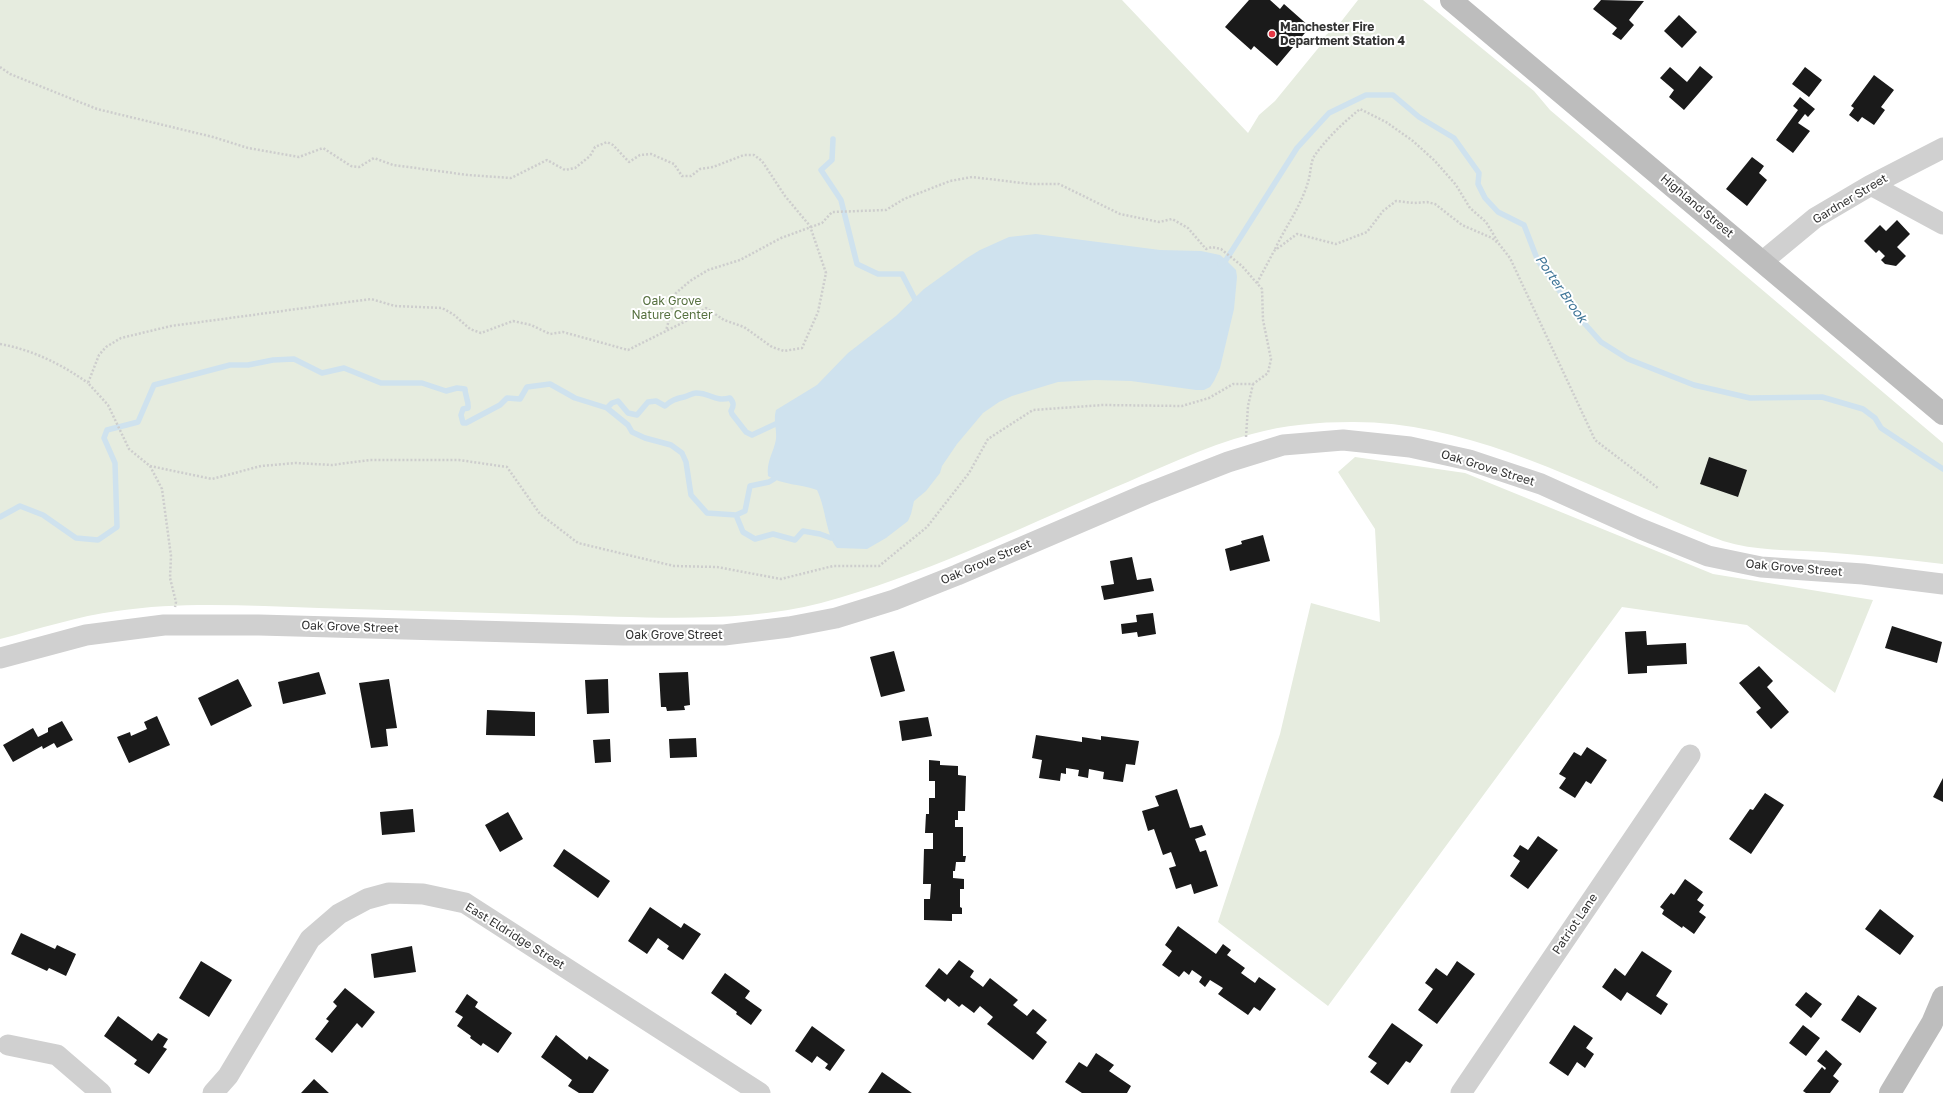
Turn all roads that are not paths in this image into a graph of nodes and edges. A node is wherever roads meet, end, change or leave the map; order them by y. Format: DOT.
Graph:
graph roads {
  1 [pos="1451,0"];
  2 [pos="1943,148"];
  3 [pos="1871,185"];
  4 [pos="1943,224"];
  5 [pos="1763,262"];
  6 [pos="1943,414"];
  7 [pos="1943,584"];
  8 [pos="0,658"];
  9 [pos="1690,755"];
  10 [pos="1943,997"];
  11 [pos="1938,1027"];
  12 [pos="8,1045"];
  13 [pos="101,1093"];
  14 [pos="213,1093"];
  15 [pos="760,1093"];
  16 [pos="1461,1093"];
  17 [pos="1890,1093"];
  1 -- 5 [label="main road, Highland Street"];
  2 -- 3 [label="street, Gardner Street"];
  3 -- 4 [label="street"];
  3 -- 5 [label="street, Gardner Street"];
  5 -- 6 [label="main road, Highland Street"];
  7 -- 8 [label="street, Oak Grove Street"];
  9 -- 16 [label="street, Patriot Lane"];
  10 -- 11 [label="main road"];
  11 -- 17 [label="main road"];
  12 -- 13 [label="street"];
  14 -- 15 [label="street, East Eldridge Street"];
}
